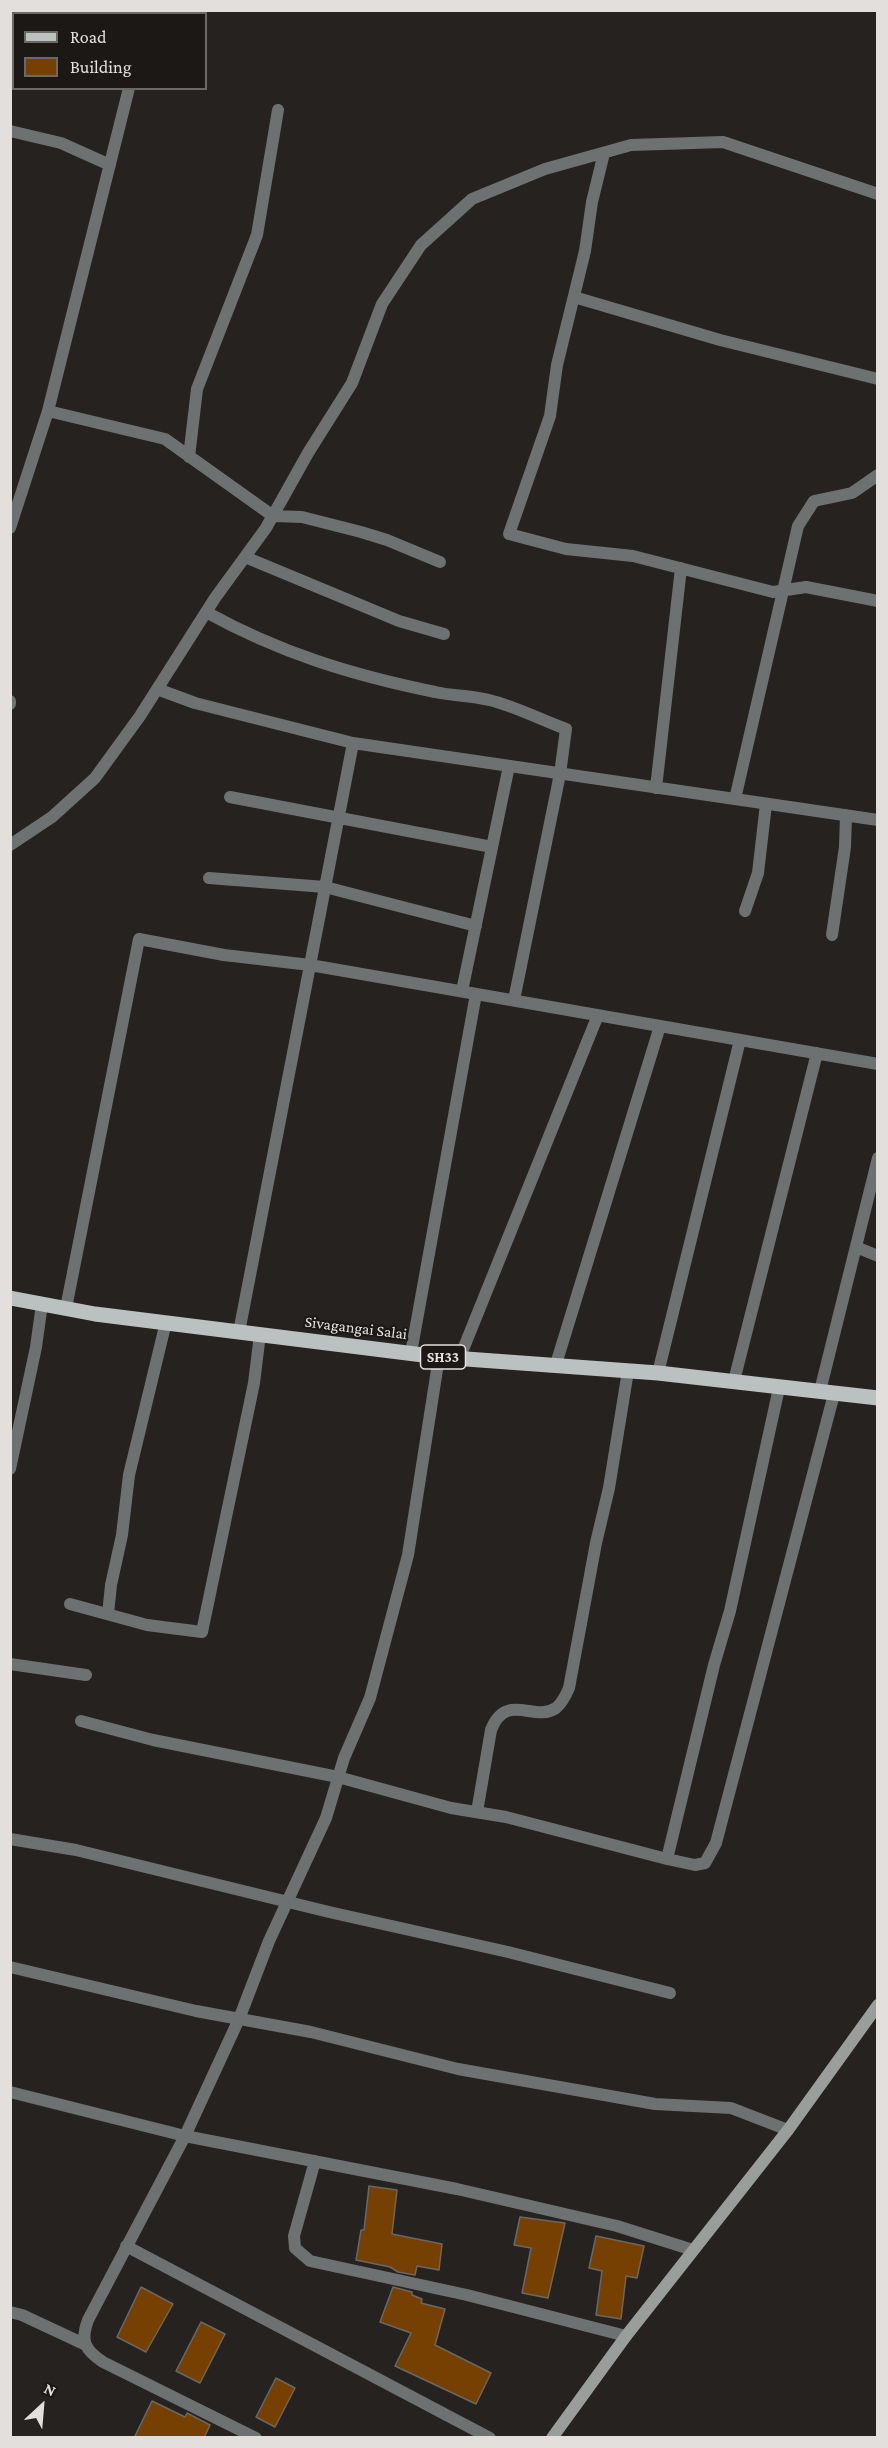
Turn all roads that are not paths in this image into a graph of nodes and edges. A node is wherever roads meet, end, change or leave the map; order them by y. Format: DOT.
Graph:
graph roads {
  1 [pos="129,90"];
  2 [pos="278,110"];
  3 [pos="10,131"];
  4 [pos="604,153"];
  5 [pos="110,165"];
  6 [pos="878,194"];
  7 [pos="574,297"];
  8 [pos="878,379"];
  9 [pos="48,411"];
  10 [pos="189,457"];
  11 [pos="878,475"];
  12 [pos="273,516"];
  13 [pos="10,528"];
  14 [pos="245,557"];
  15 [pos="440,562"];
  16 [pos="681,568"];
  17 [pos="782,590"];
  18 [pos="878,601"];
  19 [pos="206,612"];
  20 [pos="444,634"];
  21 [pos="157,689"];
  22 [pos="353,744"];
  23 [pos="509,766"];
  24 [pos="560,774"];
  25 [pos="656,788"];
  26 [pos="230,797"];
  27 [pos="735,799"];
  28 [pos="766,804"];
  29 [pos="846,815"];
  30 [pos="339,817"];
  31 [pos="878,820"];
  32 [pos="10,845"];
  33 [pos="492,847"];
  34 [pos="209,878"];
  35 [pos="325,887"];
  36 [pos="745,911"];
  37 [pos="476,926"];
  38 [pos="832,935"];
  39 [pos="310,965"];
  40 [pos="462,991"];
  41 [pos="476,994"];
  42 [pos="514,1000"];
  43 [pos="598,1015"];
  44 [pos="660,1026"];
  45 [pos="740,1040"];
  46 [pos="817,1053"];
  47 [pos="878,1064"];
  48 [pos="878,1158"];
  49 [pos="856,1246"];
  50 [pos="878,1256"];
  51 [pos="10,1298"];
  52 [pos="42,1304"];
  53 [pos="66,1308"];
  54 [pos="166,1323"];
  55 [pos="239,1332"];
  56 [pos="260,1334"];
  57 [pos="411,1353"];
  58 [pos="439,1357"];
  59 [pos="460,1357"];
  60 [pos="556,1364"];
  61 [pos="628,1371"];
  62 [pos="658,1373"];
  63 [pos="734,1381"];
  64 [pos="779,1388"];
  65 [pos="827,1392"];
  66 [pos="878,1398"];
  67 [pos="10,1469"];
  68 [pos="70,1604"];
  69 [pos="108,1614"];
  70 [pos="10,1664"];
  71 [pos="86,1675"];
  72 [pos="81,1721"];
  73 [pos="338,1777"];
  74 [pos="477,1812"];
  75 [pos="10,1839"];
  76 [pos="667,1859"];
  77 [pos="288,1902"];
  78 [pos="10,1967"];
  79 [pos="670,1993"];
  80 [pos="878,2005"];
  81 [pos="239,2019"];
  82 [pos="10,2092"];
  83 [pos="788,2130"];
  84 [pos="185,2136"];
  85 [pos="315,2161"];
  86 [pos="126,2246"];
  87 [pos="693,2250"];
  88 [pos="10,2312"];
  89 [pos="626,2336"];
  90 [pos="84,2344"];
  91 [pos="256,2438"];
  92 [pos="490,2438"];
  93 [pos="552,2438"];
  1 -- 5 [label="street"];
  2 -- 10 [label="street"];
  3 -- 5 [label="street"];
  4 -- 6 [label="street"];
  4 -- 7 [label="street"];
  4 -- 12 [label="street"];
  5 -- 9 [label="street"];
  7 -- 8 [label="street"];
  7 -- 16 [label="street"];
  9 -- 10 [label="street"];
  9 -- 13 [label="street"];
  10 -- 12 [label="street"];
  11 -- 17 [label="street"];
  12 -- 14 [label="street"];
  12 -- 15 [label="street"];
  14 -- 19 [label="street"];
  14 -- 20 [label="street"];
  16 -- 17 [label="street"];
  16 -- 25 [label="street"];
  17 -- 18 [label="street"];
  17 -- 27 [label="street"];
  19 -- 21 [label="street"];
  19 -- 24 [label="street"];
  21 -- 22 [label="street"];
  21 -- 32 [label="street"];
  22 -- 23 [label="street"];
  22 -- 30 [label="street"];
  23 -- 24 [label="street"];
  23 -- 33 [label="street"];
  24 -- 25 [label="street"];
  24 -- 42 [label="street"];
  25 -- 27 [label="street"];
  26 -- 30 [label="street"];
  27 -- 28 [label="street"];
  28 -- 29 [label="street"];
  28 -- 36 [label="street"];
  29 -- 31 [label="street"];
  29 -- 38 [label="street"];
  30 -- 33 [label="street"];
  30 -- 35 [label="street"];
  33 -- 37 [label="street"];
  34 -- 35 [label="street"];
  35 -- 37 [label="street"];
  35 -- 39 [label="street"];
  37 -- 40 [label="street"];
  39 -- 40 [label="street"];
  39 -- 53 [label="street"];
  39 -- 55 [label="street"];
  40 -- 41 [label="street"];
  41 -- 42 [label="street"];
  41 -- 57 [label="street"];
  42 -- 43 [label="street"];
  43 -- 44 [label="street"];
  43 -- 59 [label="street"];
  44 -- 45 [label="street"];
  44 -- 60 [label="street"];
  45 -- 46 [label="street"];
  45 -- 62 [label="street"];
  46 -- 47 [label="street"];
  46 -- 63 [label="street"];
  48 -- 49 [label="street"];
  49 -- 50 [label="street"];
  49 -- 65 [label="street"];
  51 -- 52 [label="main road, Sivagangai Salai / SH33"];
  52 -- 53 [label="main road, Sivagangai Salai / SH33"];
  52 -- 67 [label="street"];
  53 -- 54 [label="main road, Sivagangai Salai / SH33"];
  54 -- 55 [label="main road, Sivagangai Salai / SH33"];
  54 -- 69 [label="street"];
  55 -- 56 [label="main road, Sivagangai Salai / SH33"];
  56 -- 57 [label="main road, Sivagangai Salai / SH33"];
  56 -- 69 [label="street"];
  57 -- 58 [label="main road, Sivagangai Salai / SH33"];
  58 -- 59 [label="main road, Sivagangai Salai / SH33"];
  58 -- 73 [label="street"];
  59 -- 60 [label="main road, Sivagangai Salai / SH33"];
  60 -- 61 [label="main road, Sivagangai Salai / SH33"];
  61 -- 62 [label="main road, Sivagangai Salai / SH33"];
  61 -- 74 [label="street"];
  62 -- 63 [label="main road, Sivagangai Salai / SH33"];
  63 -- 64 [label="main road, Sivagangai Salai / SH33"];
  64 -- 65 [label="main road, Sivagangai Salai / SH33"];
  64 -- 76 [label="street"];
  65 -- 66 [label="main road, Sivagangai Salai / SH33"];
  65 -- 76 [label="street"];
  68 -- 69 [label="street"];
  70 -- 71 [label="street"];
  72 -- 73 [label="street"];
  73 -- 74 [label="street"];
  73 -- 77 [label="street"];
  74 -- 76 [label="street"];
  75 -- 77 [label="street"];
  77 -- 79 [label="street"];
  77 -- 81 [label="street"];
  78 -- 81 [label="street"];
  80 -- 83 [label="street"];
  81 -- 83 [label="street"];
  81 -- 84 [label="street"];
  82 -- 84 [label="street"];
  83 -- 87 [label="street"];
  84 -- 85 [label="street"];
  84 -- 86 [label="street"];
  85 -- 87 [label="street"];
  85 -- 89 [label="street"];
  86 -- 90 [label="street"];
  86 -- 92 [label="street"];
  87 -- 89 [label="street"];
  88 -- 90 [label="street"];
  89 -- 93 [label="street"];
  90 -- 91 [label="street"];
}
